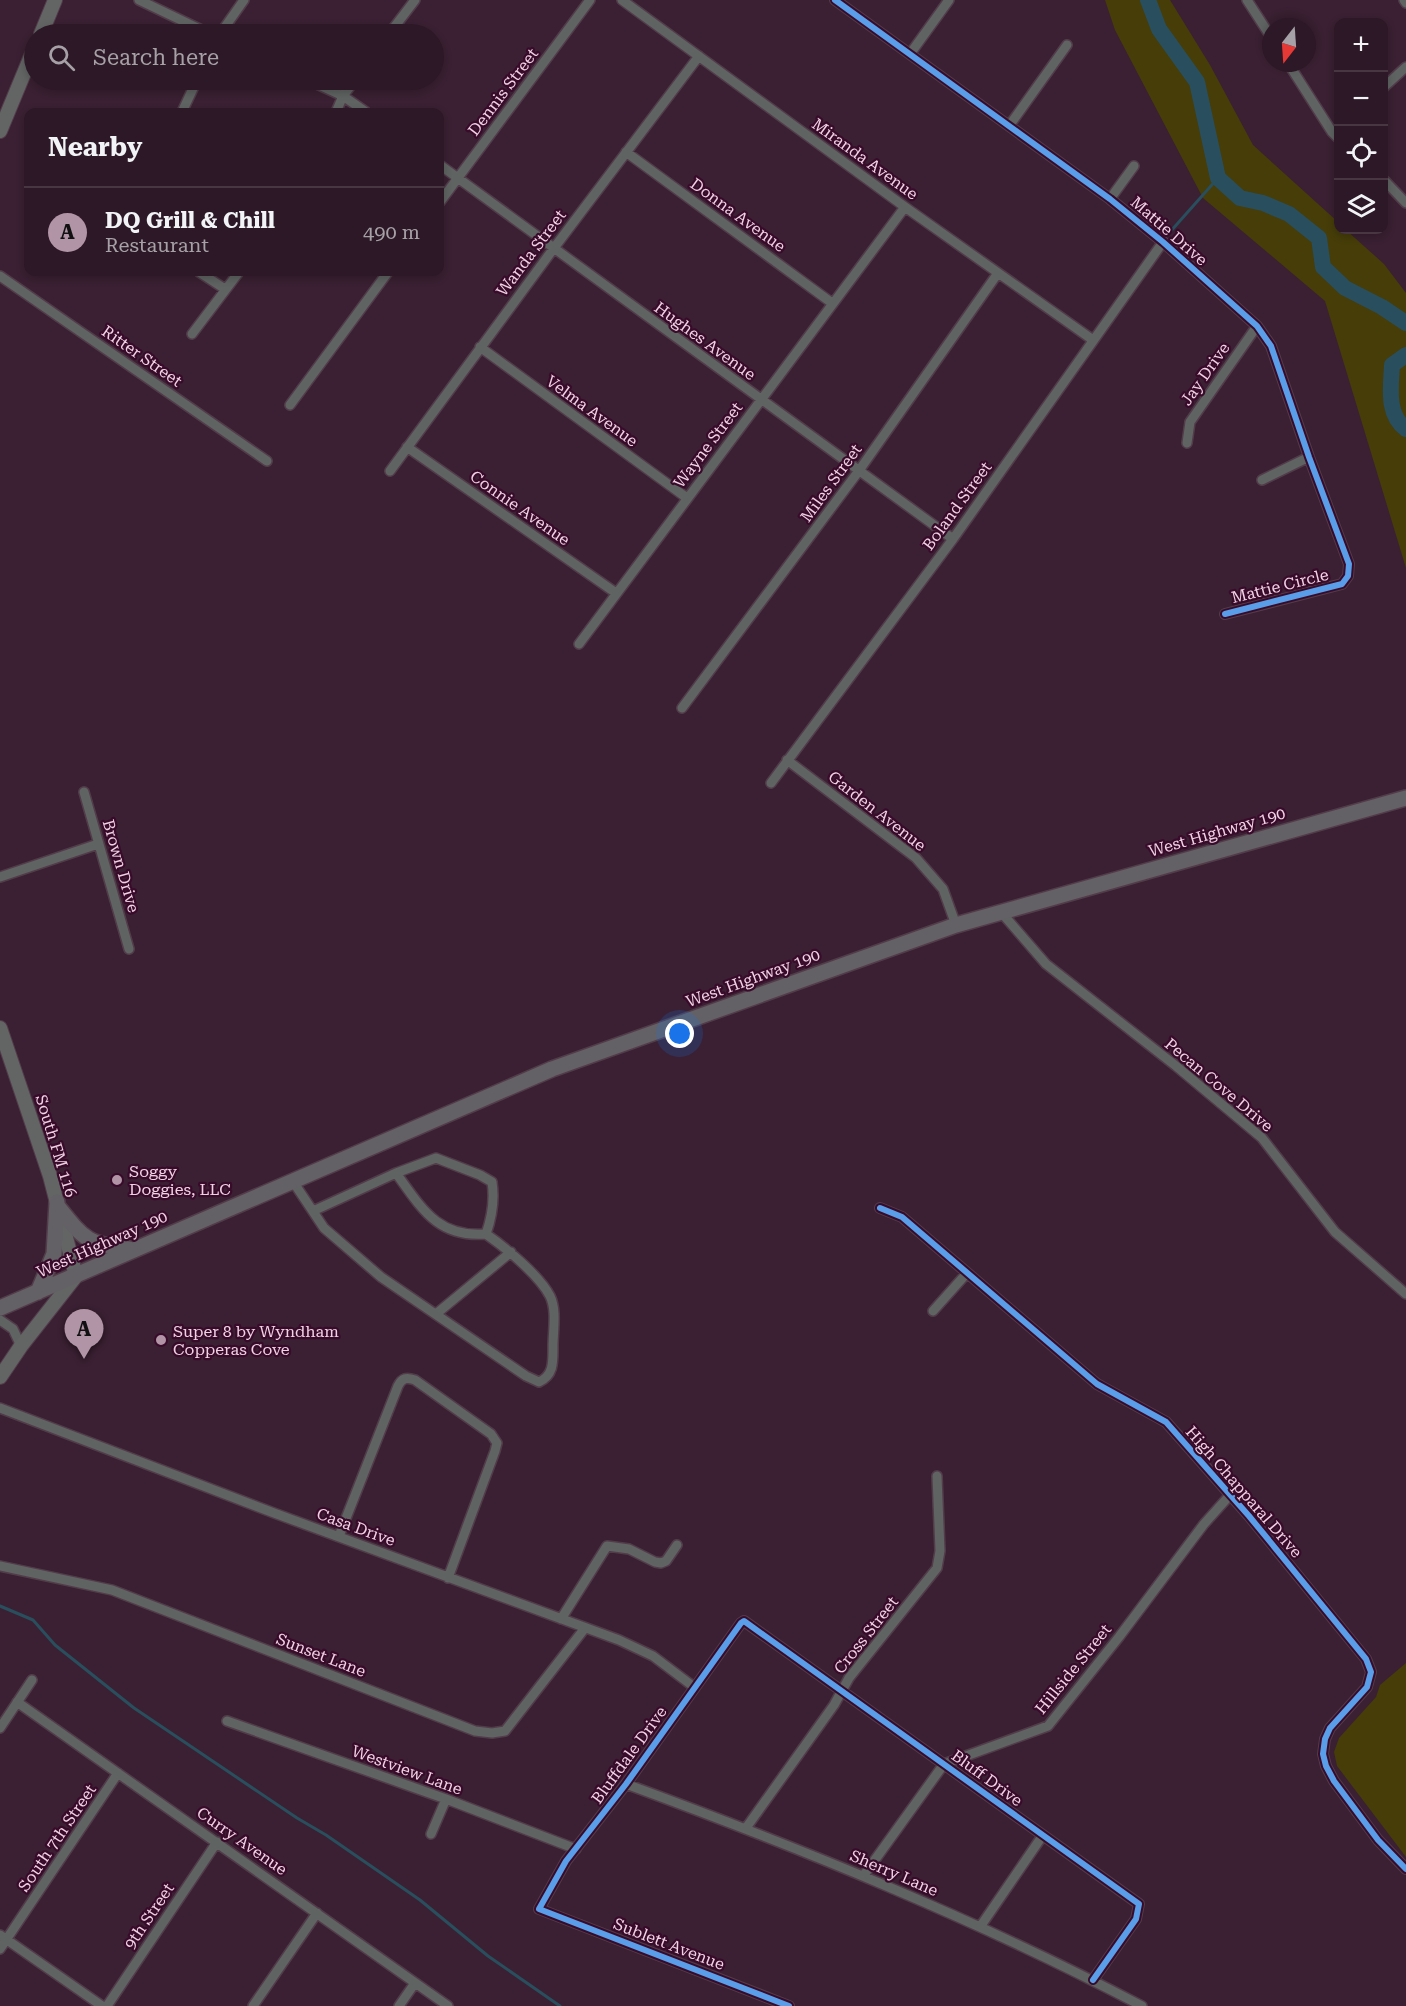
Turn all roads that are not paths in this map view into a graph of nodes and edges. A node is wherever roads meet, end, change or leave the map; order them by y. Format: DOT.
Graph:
graph roads {
  1 [pos="55,0"];
  2 [pos="139,0"];
  3 [pos="244,0"];
  4 [pos="415,0"];
  5 [pos="590,0"];
  6 [pos="622,0"];
  7 [pos="835,0"];
  8 [pos="949,0"];
  9 [pos="1247,0"];
  10 [pos="1262,23"];
  11 [pos="44,24"];
  12 [pos="189,24"];
  13 [pos="226,24"];
  14 [pos="397,24"];
  15 [pos="1067,45"];
  16 [pos="910,54"];
  17 [pos="699,56"];
  18 [pos="1406,67"];
  19 [pos="1294,72"];
  20 [pos="24,73"];
  21 [pos="1388,83"];
  22 [pos="193,90"];
  23 [pos="330,90"];
  24 [pos="348,90"];
  25 [pos="343,96"];
  26 [pos="184,108"];
  27 [pos="338,108"];
  28 [pos="360,108"];
  29 [pos="1009,126"];
  30 [pos="1334,129"];
  31 [pos="0,131"];
  32 [pos="626,152"];
  33 [pos="1134,166"];
  34 [pos="444,168"];
  35 [pos="457,178"];
  36 [pos="1388,185"];
  37 [pos="444,196"];
  38 [pos="1110,198"];
  39 [pos="1406,202"];
  40 [pos="905,207"];
  41 [pos="1163,242"];
  42 [pos="554,248"];
  43 [pos="999,273"];
  44 [pos="0,276"];
  45 [pos="205,276"];
  46 [pos="236,276"];
  47 [pos="385,276"];
  48 [pos="225,289"];
  49 [pos="832,303"];
  50 [pos="1257,326"];
  51 [pos="192,334"];
  52 [pos="1093,340"];
  53 [pos="480,347"];
  54 [pos="760,400"];
  55 [pos="290,405"];
  56 [pos="1187,443"];
  57 [pos="407,447"];
  58 [pos="1309,457"];
  59 [pos="267,461"];
  60 [pos="390,471"];
  61 [pos="858,472"];
  62 [pos="1262,480"];
  63 [pos="687,498"];
  64 [pos="953,539"];
  65 [pos="1342,584"];
  66 [pos="616,593"];
  67 [pos="1225,614"];
  68 [pos="579,644"];
  69 [pos="682,708"];
  70 [pos="787,760"];
  71 [pos="771,783"];
  72 [pos="84,792"];
  73 [pos="1406,798"];
  74 [pos="98,843"];
  75 [pos="0,877"];
  76 [pos="1001,912"];
  77 [pos="956,925"];
  78 [pos="129,949"];
  79 [pos="0,1028"];
  80 [pos="396,1173"];
  81 [pos="292,1180"];
  82 [pos="58,1205"];
  83 [pos="880,1208"];
  84 [pos="313,1211"];
  85 [pos="486,1234"];
  86 [pos="132,1249"];
  87 [pos="511,1252"];
  88 [pos="967,1273"];
  89 [pos="76,1276"];
  90 [pos="38,1292"];
  91 [pos="1406,1294"];
  92 [pos="0,1308"];
  93 [pos="933,1311"];
  94 [pos="436,1314"];
  95 [pos="0,1320"];
  96 [pos="21,1346"];
  97 [pos="0,1377"];
  98 [pos="0,1408"];
  99 [pos="938,1476"];
  100 [pos="1230,1495"];
  101 [pos="339,1536"];
  102 [pos="677,1545"];
  103 [pos="0,1566"];
  104 [pos="448,1578"];
  105 [pos="561,1619"];
  106 [pos="744,1621"];
  107 [pos="585,1628"];
  108 [pos="32,1680"];
  109 [pos="694,1688"];
  110 [pos="842,1691"];
  111 [pos="18,1702"];
  112 [pos="227,1721"];
  113 [pos="0,1728"];
  114 [pos="944,1764"];
  115 [pos="118,1773"];
  116 [pos="626,1784"];
  117 [pos="446,1799"];
  118 [pos="746,1828"];
  119 [pos="431,1834"];
  120 [pos="1044,1835"];
  121 [pos="217,1842"];
  122 [pos="576,1849"];
  123 [pos="1406,1869"];
  124 [pos="864,1875"];
  125 [pos="539,1909"];
  126 [pos="317,1913"];
  127 [pos="980,1927"];
  128 [pos="3,1938"];
  129 [pos="0,1949"];
  130 [pos="1093,1980"];
  131 [pos="415,1983"];
  132 [pos="102,2006"];
  133 [pos="106,2006"];
  134 [pos="253,2006"];
  135 [pos="399,2006"];
  136 [pos="448,2006"];
  137 [pos="789,2006"];
  138 [pos="1142,2006"];
  1 -- 11 [label="main road"];
  2 -- 12 [label="street"];
  3 -- 13 [label="street"];
  4 -- 14 [label="street"];
  5 -- 35 [label="street, Dennis Street"];
  6 -- 17 [label="street, Miranda Avenue"];
  7 -- 16 [label="street, Mattie Drive"];
  8 -- 16 [label="street"];
  9 -- 10 [label="street"];
  15 -- 29 [label="street"];
  16 -- 29 [label="street, Mattie Drive"];
  17 -- 32 [label="street, Wanda Street"];
  17 -- 40 [label="street, Miranda Avenue"];
  18 -- 21 [label="street"];
  19 -- 30 [label="street"];
  20 -- 31 [label="main road"];
  22 -- 26 [label="street"];
  23 -- 25 [label="street"];
  24 -- 25 [label="street"];
  25 -- 27 [label="street"];
  25 -- 28 [label="street"];
  29 -- 38 [label="street, Mattie Drive"];
  32 -- 42 [label="street, Wanda Street"];
  32 -- 49 [label="street, Donna Avenue"];
  33 -- 38 [label="street"];
  34 -- 35 [label="street, Hughes Avenue"];
  35 -- 37 [label="street, Dennis Street"];
  35 -- 42 [label="street, Hughes Avenue"];
  36 -- 39 [label="street"];
  38 -- 41 [label="street, Mattie Drive"];
  40 -- 43 [label="street, Miranda Avenue"];
  40 -- 49 [label="street, Wayne Street"];
  41 -- 50 [label="street, Mattie Drive"];
  41 -- 52 [label="street, Boland Street"];
  42 -- 53 [label="street, Wanda Street"];
  42 -- 54 [label="street, Hughes Avenue"];
  43 -- 52 [label="street, Miranda Avenue"];
  43 -- 61 [label="street, Miles Street"];
  44 -- 59 [label="street, Ritter Street"];
  45 -- 48 [label="street"];
  46 -- 48 [label="street"];
  47 -- 55 [label="street"];
  48 -- 51 [label="street"];
  49 -- 54 [label="street, Wayne Street"];
  50 -- 56 [label="street, Jay Drive"];
  50 -- 58 [label="street, Mattie Drive"];
  52 -- 64 [label="street, Boland Street"];
  53 -- 57 [label="street, Wanda Street"];
  53 -- 63 [label="street, Velma Avenue"];
  54 -- 61 [label="street, Hughes Avenue"];
  54 -- 63 [label="street, Wayne Street"];
  57 -- 60 [label="street, Wanda Street"];
  57 -- 66 [label="street, Connie Avenue"];
  58 -- 62 [label="street"];
  58 -- 65 [label="street, Mattie Drive"];
  61 -- 64 [label="street, Hughes Avenue"];
  61 -- 69 [label="street, Miles Street"];
  63 -- 66 [label="street, Wayne Street"];
  64 -- 70 [label="street, Boland Street"];
  65 -- 67 [label="street, Mattie Circle"];
  66 -- 68 [label="street, Wayne Street"];
  70 -- 71 [label="street, Boland Street"];
  70 -- 77 [label="street, Garden Avenue"];
  72 -- 74 [label="street, Brown Drive"];
  73 -- 76 [label="main road, West Highway 190"];
  74 -- 75 [label="street"];
  74 -- 78 [label="street, Brown Drive"];
  76 -- 77 [label="main road, West Highway 190"];
  76 -- 91 [label="street, Pecan Cove Drive"];
  77 -- 81 [label="main road, West Highway 190"];
  79 -- 82 [label="main road, South FM 116"];
  80 -- 84 [label="street"];
  80 -- 85 [label="street"];
  80 -- 85 [label="street"];
  81 -- 84 [label="street"];
  81 -- 86 [label="main road, West Highway 190"];
  82 -- 86 [label="main road"];
  82 -- 89 [label="main road, South FM 116"];
  82 -- 90 [label="main road"];
  83 -- 88 [label="street, High Chapparal Drive"];
  84 -- 94 [label="street"];
  85 -- 87 [label="street"];
  86 -- 89 [label="main road, West Highway 190"];
  87 -- 94 [label="street"];
  87 -- 94 [label="street"];
  88 -- 93 [label="street"];
  88 -- 100 [label="street, High Chapparal Drive"];
  89 -- 90 [label="main road, West Highway 190"];
  89 -- 96 [label="main road"];
  90 -- 92 [label="main road, West Highway 190"];
  95 -- 96 [label="street"];
  96 -- 97 [label="main road"];
  98 -- 101 [label="street, Casa Drive"];
  99 -- 110 [label="street, Cross Street"];
  100 -- 114 [label="street, Hillside Street"];
  100 -- 123 [label="street, High Chapparal Drive"];
  101 -- 104 [label="street, Casa Drive"];
  101 -- 104 [label="street"];
  102 -- 105 [label="street"];
  103 -- 107 [label="street, Sunset Lane"];
  104 -- 105 [label="street, Casa Drive"];
  105 -- 107 [label="street, Casa Drive"];
  106 -- 109 [label="street, Bluffdale Drive"];
  106 -- 110 [label="street, Bluff Drive"];
  107 -- 109 [label="street, Casa Drive"];
  108 -- 111 [label="street"];
  109 -- 116 [label="street, Bluffdale Drive"];
  110 -- 114 [label="street, Bluff Drive"];
  110 -- 118 [label="street, Cross Street"];
  111 -- 113 [label="street"];
  111 -- 115 [label="street, Curry Avenue"];
  112 -- 117 [label="street, Westview Lane"];
  114 -- 120 [label="street, Bluff Drive"];
  114 -- 124 [label="street"];
  115 -- 121 [label="street, Curry Avenue"];
  115 -- 128 [label="street, South 7th Street"];
  116 -- 118 [label="street, Sherry Lane"];
  116 -- 122 [label="street, Bluffdale Drive"];
  117 -- 119 [label="street"];
  117 -- 122 [label="street, Westview Lane"];
  118 -- 124 [label="street, Sherry Lane"];
  120 -- 127 [label="street"];
  120 -- 130 [label="street, Bluff Drive"];
  121 -- 126 [label="street, Curry Avenue"];
  121 -- 133 [label="street, 9th Street"];
  122 -- 125 [label="street, Bluffdale Drive"];
  124 -- 127 [label="street, Sherry Lane"];
  125 -- 137 [label="street, Sublett Avenue"];
  126 -- 131 [label="street, Curry Avenue"];
  126 -- 134 [label="street"];
  127 -- 130 [label="street, Sherry Lane"];
  128 -- 129 [label="street, South 7th Street"];
  128 -- 132 [label="street"];
  130 -- 138 [label="street, Sherry Lane"];
  131 -- 135 [label="street"];
  131 -- 136 [label="street, Curry Avenue"];
}
